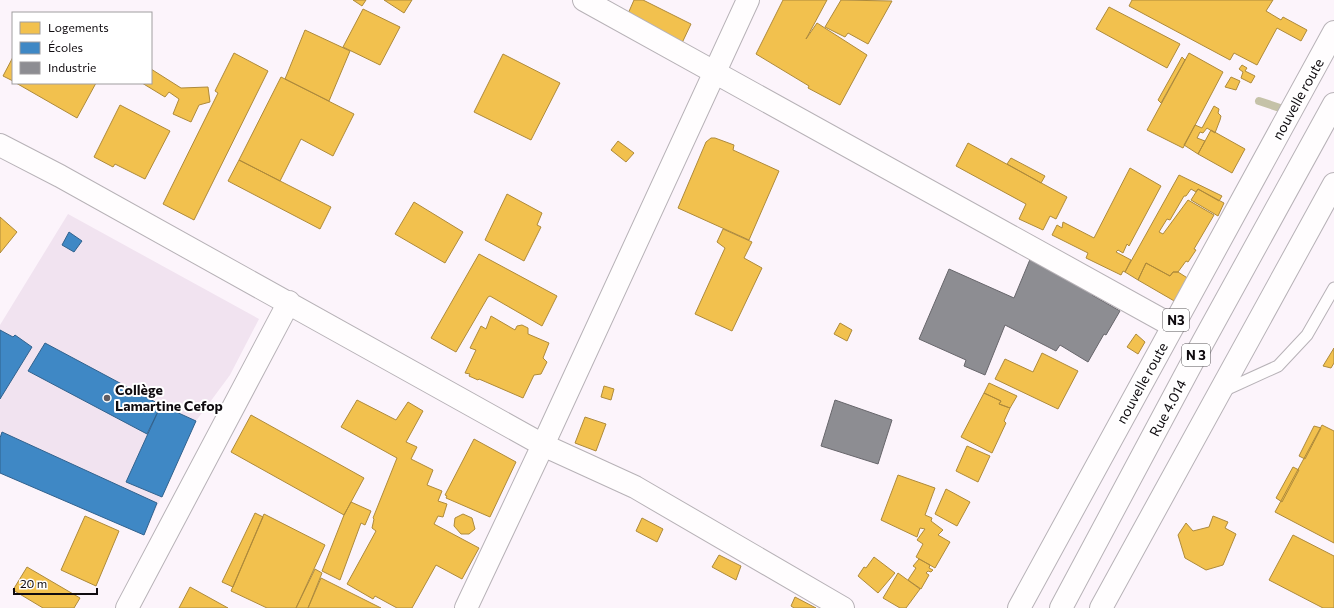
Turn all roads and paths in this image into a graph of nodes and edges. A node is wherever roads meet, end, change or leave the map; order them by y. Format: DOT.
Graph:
graph roads {
  1 [pos="584,0"];
  2 [pos="748,0"];
  3 [pos="1334,32"];
  4 [pos="716,72"];
  5 [pos="1334,104"];
  6 [pos="0,145"];
  7 [pos="1334,184"];
  8 [pos="1334,288"];
  9 [pos="289,302"];
  10 [pos="1173,326"];
  11 [pos="1221,392"];
  12 [pos="543,445"];
  13 [pos="127,608"];
  14 [pos="466,608"];
  15 [pos="843,608"];
  16 [pos="1019,608"];
  17 [pos="1061,608"];
  18 [pos="1101,608"];
  1 -- 4 [label="main road"];
  2 -- 4 [label="main road"];
  3 -- 10 [label="main road, nouvelle route / N3"];
  4 -- 10 [label="main road"];
  4 -- 12 [label="main road"];
  5 -- 17 [label="main road, Rue 4.014 / N 3"];
  6 -- 9 [label="main road"];
  7 -- 11 [label="main road"];
  8 -- 11 [label="lane"];
  9 -- 12 [label="main road"];
  9 -- 13 [label="main road"];
  10 -- 16 [label="main road, nouvelle route / N3"];
  11 -- 18 [label="main road"];
  12 -- 14 [label="main road"];
  12 -- 15 [label="main road"];
}
